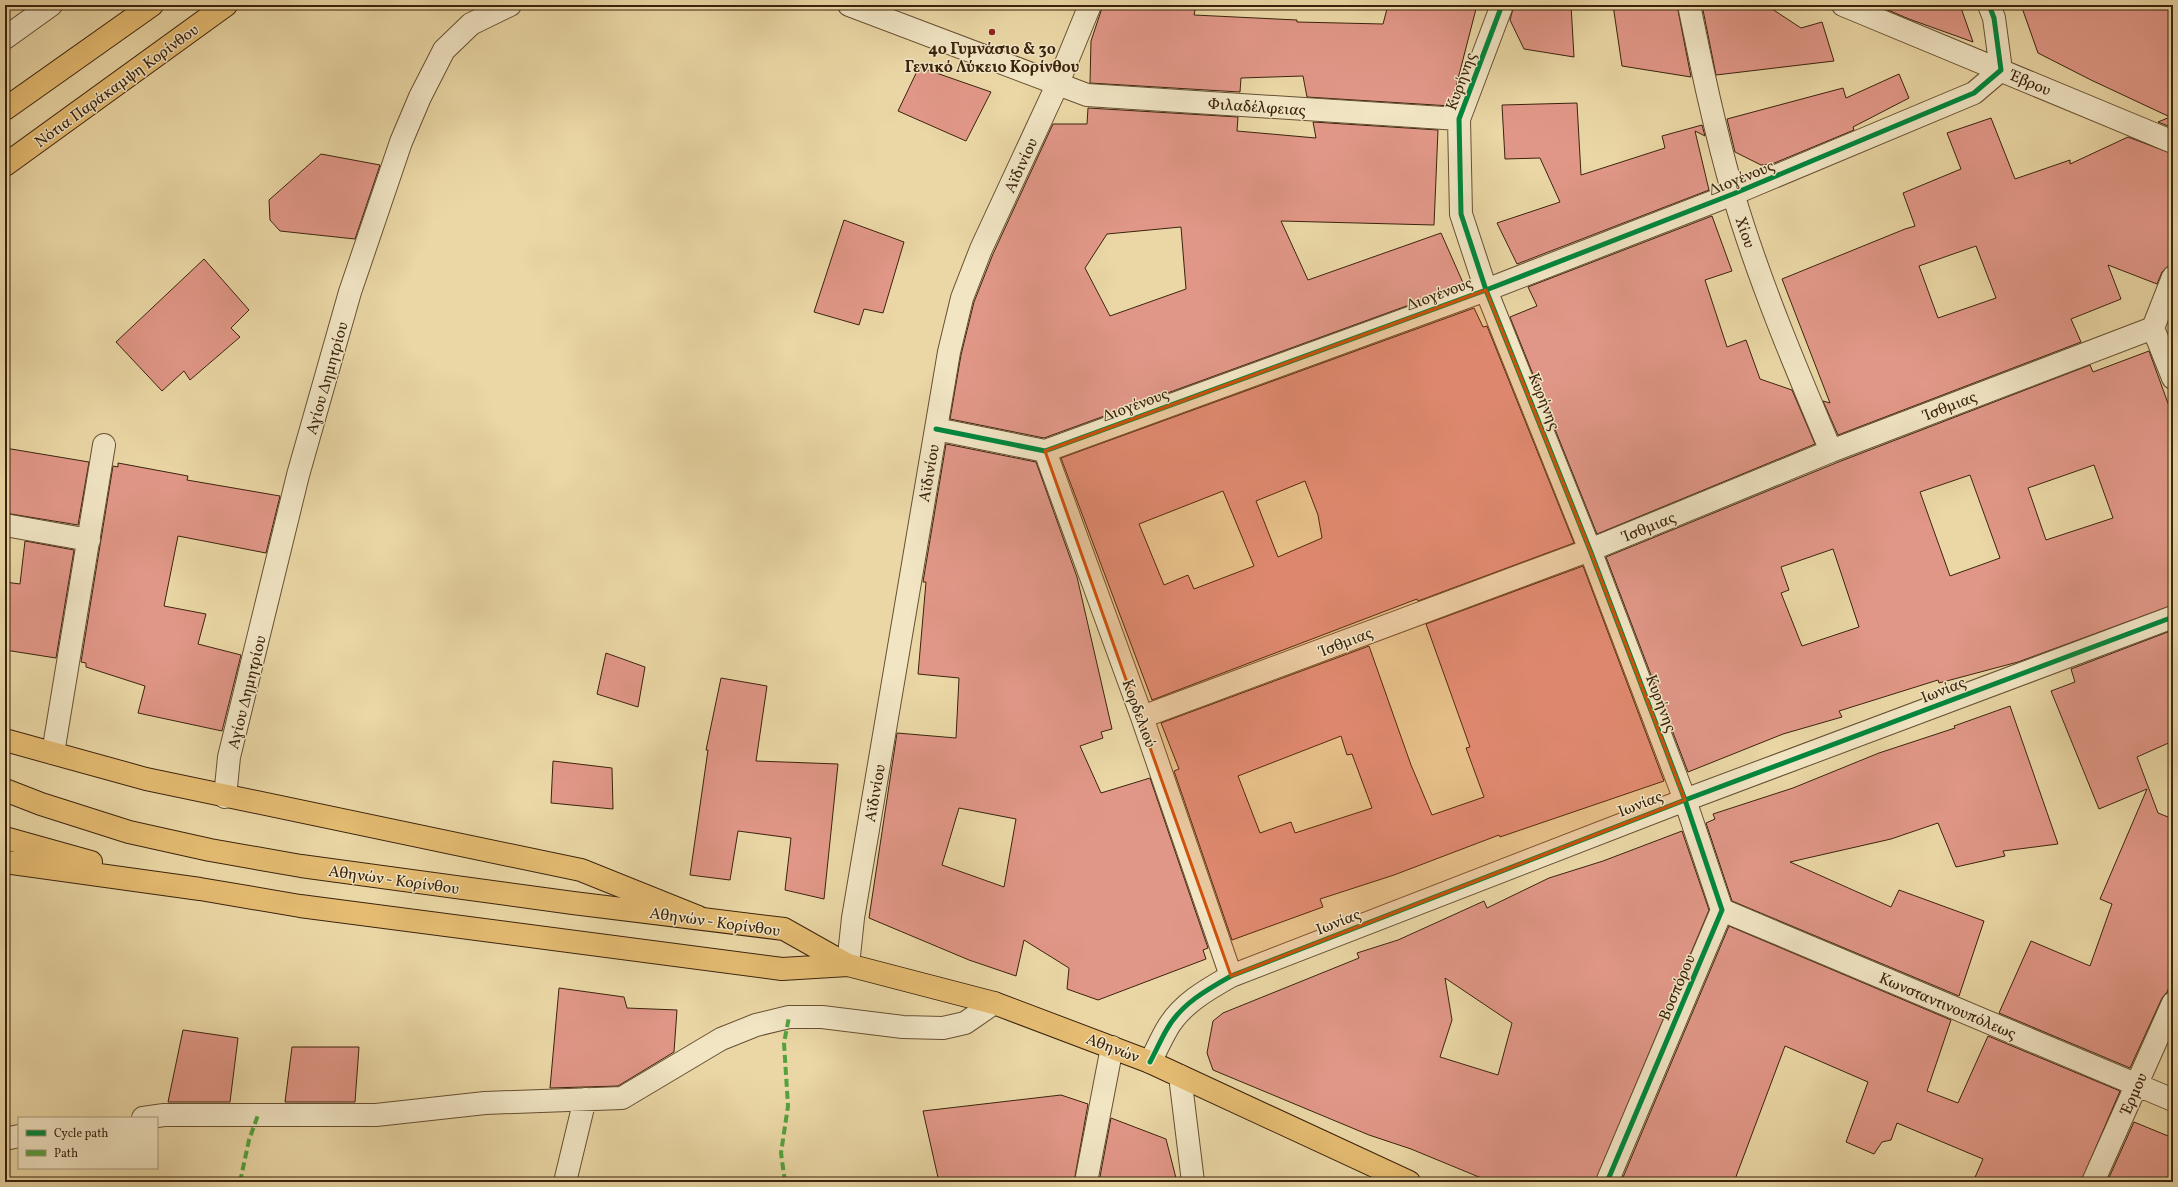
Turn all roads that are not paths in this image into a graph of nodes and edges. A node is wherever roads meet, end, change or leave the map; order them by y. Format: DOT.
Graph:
graph roads {
  1 [pos="51,5"];
  2 [pos="152,5"];
  3 [pos="226,5"];
  4 [pos="510,5"];
  5 [pos="850,5"];
  6 [pos="1090,5"];
  7 [pos="1502,5"];
  8 [pos="1689,5"];
  9 [pos="1843,5"];
  10 [pos="1989,5"];
  11 [pos="5,38"];
  12 [pos="2001,70"];
  13 [pos="1058,83"];
  14 [pos="5,109"];
  15 [pos="1459,119"];
  16 [pos="2173,142"];
  17 [pos="5,165"];
  18 [pos="1734,194"];
  19 [pos="2173,277"];
  20 [pos="1486,290"];
  21 [pos="2154,328"];
  22 [pos="2173,378"];
  23 [pos="936,429"];
  24 [pos="104,445"];
  25 [pos="1830,450"];
  26 [pos="1045,451"];
  27 [pos="5,525"];
  28 [pos="88,540"];
  29 [pos="1590,550"];
  30 [pos="2173,617"];
  31 [pos="1142,718"];
  32 [pos="5,740"];
  33 [pos="52,753"];
  34 [pos="5,790"];
  35 [pos="225,797"];
  36 [pos="1685,800"];
  37 [pos="5,838"];
  38 [pos="5,862"];
  39 [pos="200,889"];
  40 [pos="1722,910"];
  41 [pos="698,917"];
  42 [pos="848,964"];
  43 [pos="1231,976"];
  44 [pos="994,1003"];
  45 [pos="2173,1003"];
  46 [pos="1112,1047"];
  47 [pos="1150,1062"];
  48 [pos="1180,1076"];
  49 [pos="2137,1086"];
  50 [pos="585,1099"];
  51 [pos="2173,1100"];
  52 [pos="150,1117"];
  53 [pos="18,1136"];
  54 [pos="5,1138"];
  55 [pos="565,1182"];
  56 [pos="1086,1182"];
  57 [pos="1193,1182"];
  58 [pos="1409,1182"];
  59 [pos="1607,1182"];
  60 [pos="2093,1182"];
  1 -- 11 [label="street"];
  2 -- 14 [label="main road"];
  3 -- 17 [label="main road, Νότια Παράκαμψη Κορίνθου"];
  4 -- 35 [label="street, Αγίου Δημητρίου"];
  5 -- 13 [label="street"];
  6 -- 13 [label="street, Αϊδινίου"];
  7 -- 15 [label="street, Κυρήνης"];
  8 -- 18 [label="street, Χίου"];
  9 -- 12 [label="street, Έβρου"];
  10 -- 12 [label="street"];
  12 -- 16 [label="street, Έβρου"];
  12 -- 18 [label="street, Διογένους"];
  13 -- 15 [label="street, Φιλαδέλφειας"];
  13 -- 23 [label="street, Αϊδινίου"];
  15 -- 20 [label="street, Κυρήνης"];
  18 -- 20 [label="street, Διογένους"];
  18 -- 25 [label="street, Χίου"];
  19 -- 21 [label="street"];
  20 -- 26 [label="street, Διογένους"];
  20 -- 29 [label="street, Κυρήνης"];
  21 -- 22 [label="street"];
  21 -- 25 [label="street, Ίσθμιας"];
  23 -- 26 [label="street"];
  23 -- 42 [label="street, Αϊδινίου"];
  24 -- 28 [label="street"];
  25 -- 29 [label="street, Ίσθμιας"];
  26 -- 31 [label="street, Κορδελιού"];
  27 -- 28 [label="street"];
  28 -- 33 [label="street"];
  29 -- 31 [label="street, Ίσθμιας"];
  29 -- 36 [label="street, Κυρήνης"];
  30 -- 36 [label="street, Ιωνίας"];
  31 -- 43 [label="street, Κορδελιού"];
  32 -- 33 [label="main road"];
  33 -- 35 [label="main road"];
  34 -- 41 [label="main road, Αθηνών - Κορίνθου"];
  35 -- 41 [label="main road"];
  36 -- 40 [label="street"];
  36 -- 43 [label="street, Ιωνίας"];
  37 -- 39 [label="main road"];
  38 -- 39 [label="main road"];
  39 -- 42 [label="main road"];
  40 -- 49 [label="street, Κωνσταντινουπόλεως"];
  40 -- 59 [label="street, Βοσπόρου"];
  41 -- 42 [label="main road, Αθηνών - Κορίνθου"];
  42 -- 44 [label="main road, Αθηνών"];
  43 -- 47 [label="street, Ιωνίας"];
  44 -- 46 [label="main road, Αθηνών"];
  44 -- 50 [label="street"];
  45 -- 49 [label="street, Έρμου"];
  46 -- 47 [label="main road, Αθηνών"];
  46 -- 56 [label="street"];
  47 -- 48 [label="main road, Αθηνών"];
  48 -- 57 [label="street"];
  48 -- 58 [label="main road, Αθηνών"];
  49 -- 51 [label="street, Κωνσταντινουπόλεως"];
  49 -- 60 [label="street, Έρμου"];
  50 -- 52 [label="street"];
  50 -- 55 [label="street"];
  53 -- 54 [label="street"];
}
